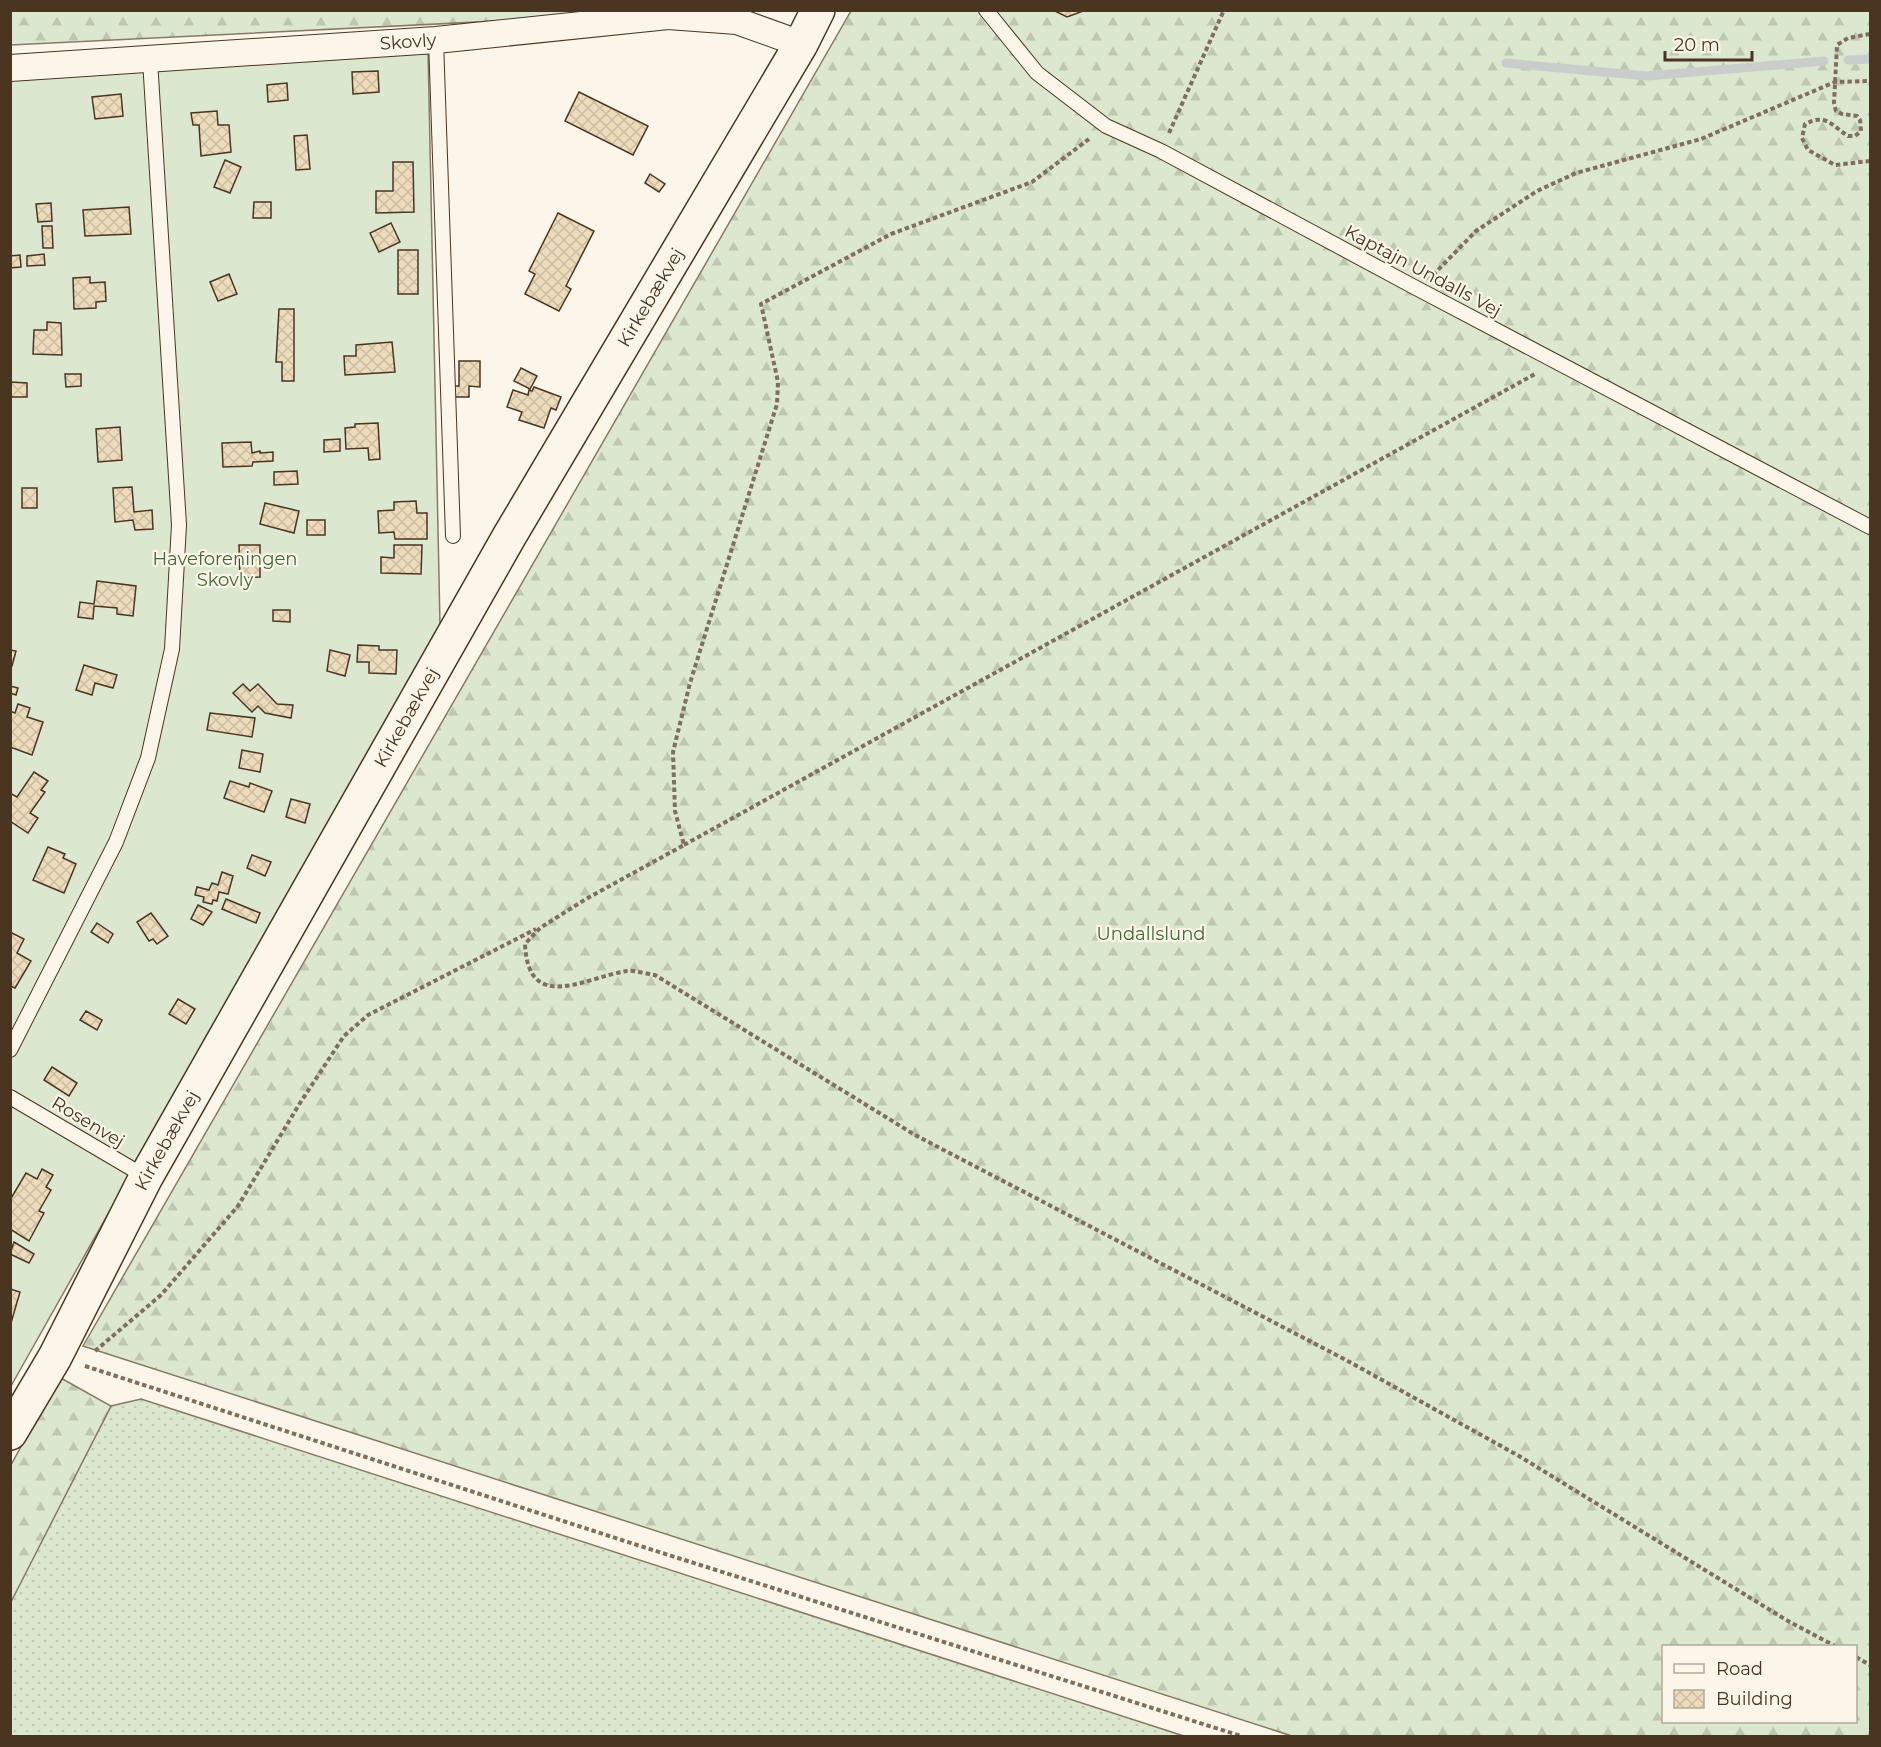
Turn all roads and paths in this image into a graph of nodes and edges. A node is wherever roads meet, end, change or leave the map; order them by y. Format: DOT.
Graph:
graph roads {
  1 [pos="818,10"];
  2 [pos="986,10"];
  3 [pos="1224,10"];
  4 [pos="1870,34"];
  5 [pos="436,40"];
  6 [pos="801,44"];
  7 [pos="150,60"];
  8 [pos="10,68"];
  9 [pos="1870,81"];
  10 [pos="1835,82"];
  11 [pos="1106,126"];
  12 [pos="1161,151"];
  13 [pos="1870,161"];
  14 [pos="1418,289"];
  15 [pos="1556,362"];
  16 [pos="1870,527"];
  17 [pos="453,536"];
  18 [pos="684,845"];
  19 [pos="540,928"];
  20 [pos="10,1050"];
  21 [pos="10,1097"];
  22 [pos="146,1177"];
  23 [pos="10,1433"];
  24 [pos="1831,1645"];
  25 [pos="1241,1737"];
  1 -- 6 [label="street, Kirkebækvej"];
  2 -- 11 [label="lane, Kaptajn Undalls Vej"];
  3 -- 12 [label="path"];
  4 -- 10 [label="path"];
  5 -- 6 [label="street, Skovly"];
  5 -- 7 [label="street, Skovly"];
  5 -- 17 [label="lane"];
  6 -- 22 [label="street, Kirkebækvej"];
  7 -- 8 [label="street, Skovly"];
  7 -- 20 [label="lane"];
  9 -- 10 [label="path"];
  10 -- 13 [label="path"];
  10 -- 14 [label="path"];
  11 -- 12 [label="lane, Kaptajn Undalls Vej"];
  11 -- 18 [label="path"];
  12 -- 14 [label="lane, Kaptajn Undalls Vej"];
  14 -- 15 [label="lane, Kaptajn Undalls Vej"];
  15 -- 16 [label="lane, Kaptajn Undalls Vej"];
  15 -- 18 [label="path"];
  18 -- 19 [label="path"];
  19 -- 24 [label="path"];
  19 -- 25 [label="path"];
  21 -- 22 [label="lane, Rosenvej"];
  22 -- 23 [label="street, Kirkebækvej"];
}
